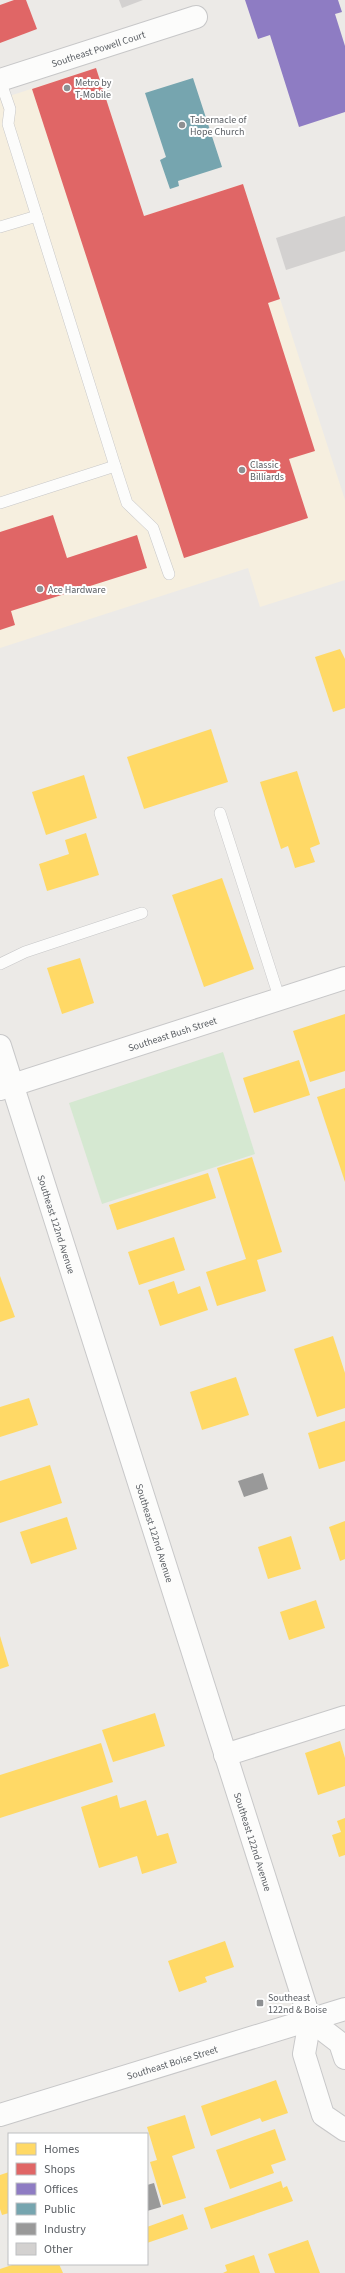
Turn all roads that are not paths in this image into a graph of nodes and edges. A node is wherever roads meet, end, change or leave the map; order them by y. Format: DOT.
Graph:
graph roads {
  1 [pos="196,17"];
  2 [pos="0,80"];
  3 [pos="37,216"];
  4 [pos="0,227"];
  5 [pos="115,466"];
  6 [pos="0,502"];
  7 [pos="169,574"];
  8 [pos="220,813"];
  9 [pos="142,913"];
  10 [pos="0,964"];
  11 [pos="345,978"];
  12 [pos="280,1000"];
  13 [pos="0,1046"];
  14 [pos="6,1088"];
  15 [pos="345,1717"];
  16 [pos="225,1755"];
  17 [pos="345,2009"];
  18 [pos="310,2020"];
  19 [pos="345,2058"];
  20 [pos="0,2115"];
  21 [pos="345,2130"];
  1 -- 2 [label="main road, Southeast Powell Court"];
  2 -- 3 [label="lane"];
  3 -- 4 [label="lane"];
  3 -- 5 [label="lane"];
  5 -- 6 [label="lane"];
  5 -- 7 [label="lane"];
  8 -- 12 [label="lane"];
  9 -- 10 [label="lane"];
  11 -- 12 [label="main road, Southeast Bush Street"];
  12 -- 14 [label="main road, Southeast Bush Street"];
  13 -- 14 [label="main road, Southeast 122nd Avenue"];
  14 -- 16 [label="main road, Southeast 122nd Avenue"];
  15 -- 16 [label="main road"];
  16 -- 18 [label="main road, Southeast 122nd Avenue"];
  17 -- 18 [label="main road, Southeast Boise Street"];
  18 -- 19 [label="main road"];
  18 -- 20 [label="main road, Southeast Boise Street"];
  18 -- 21 [label="main road, Southeast 122nd Avenue"];
}
